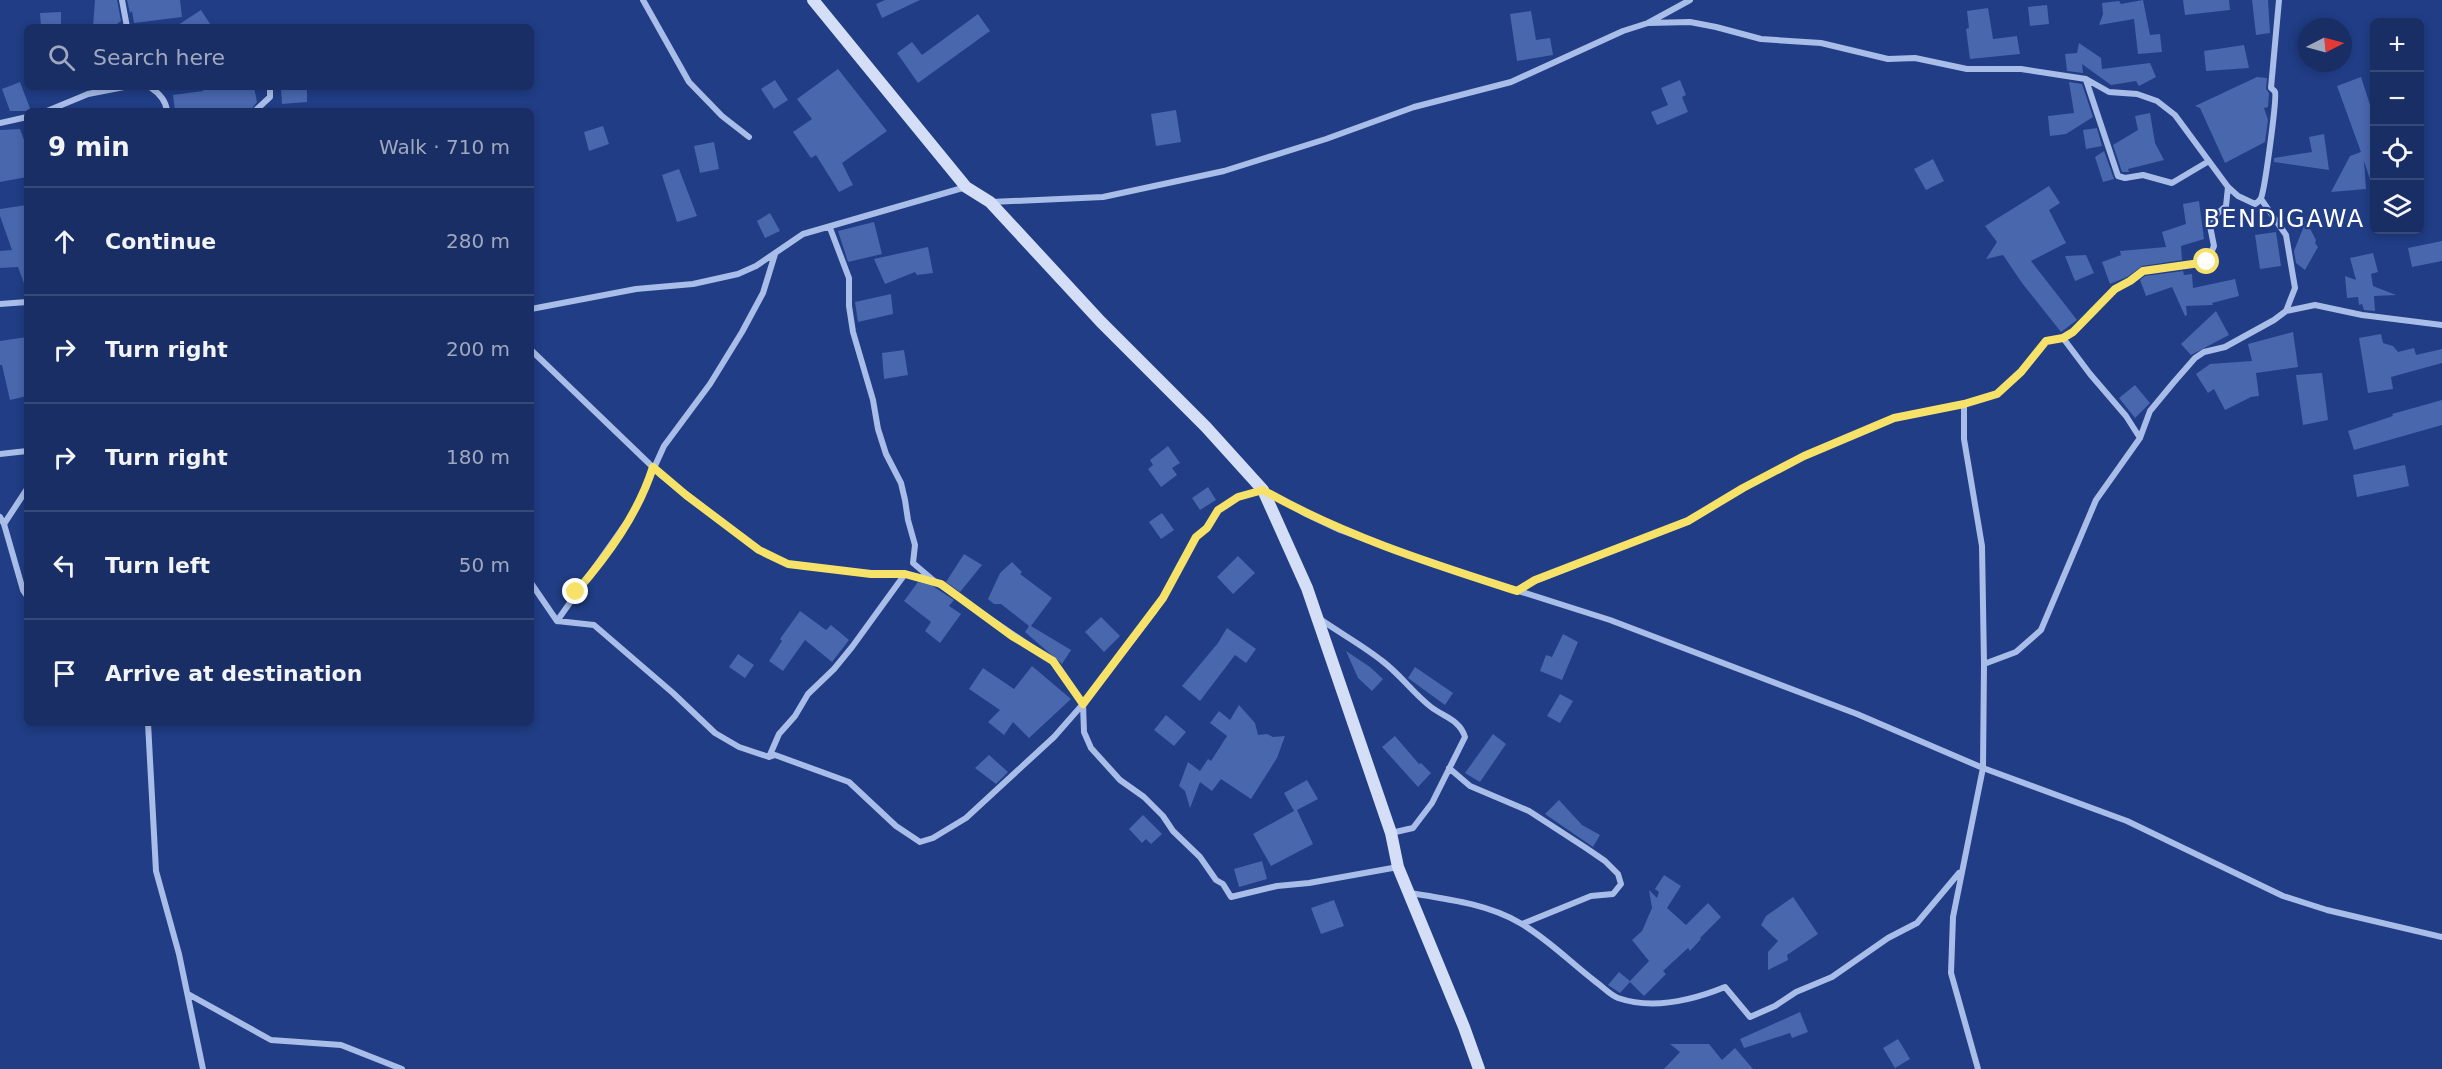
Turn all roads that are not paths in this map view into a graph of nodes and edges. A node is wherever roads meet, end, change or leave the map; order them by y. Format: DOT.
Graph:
graph roads {
  1 [pos="122,0"];
  2 [pos="643,0"];
  3 [pos="813,0"];
  4 [pos="1690,0"];
  5 [pos="2279,0"];
  6 [pos="1648,23"];
  7 [pos="126,24"];
  8 [pos="2085,80"];
  9 [pos="109,90"];
  10 [pos="154,90"];
  11 [pos="270,90"];
  12 [pos="54,108"];
  13 [pos="167,108"];
  14 [pos="258,108"];
  15 [pos="24,118"];
  16 [pos="0,123"];
  17 [pos="749,136"];
  18 [pos="2209,161"];
  19 [pos="966,187"];
  20 [pos="2228,187"];
  21 [pos="2261,199"];
  22 [pos="990,202"];
  23 [pos="830,228"];
  24 [pos="775,254"];
  25 [pos="24,302"];
  26 [pos="0,304"];
  27 [pos="534,308"];
  28 [pos="2286,310"];
  29 [pos="2442,325"];
  30 [pos="2063,338"];
  31 [pos="534,353"];
  32 [pos="1964,404"];
  33 [pos="2140,438"];
  34 [pos="24,451"];
  35 [pos="0,454"];
  36 [pos="653,467"];
  37 [pos="1263,490"];
  38 [pos="24,494"];
  39 [pos="0,517"];
  40 [pos="4,524"];
  41 [pos="905,574"];
  42 [pos="933,580"];
  43 [pos="534,587"];
  44 [pos="1517,591"];
  45 [pos="24,592"];
  46 [pos="1318,618"];
  47 [pos="557,621"];
  48 [pos="1984,664"];
  49 [pos="1083,704"];
  50 [pos="148,726"];
  51 [pos="769,757"];
  52 [pos="1449,768"];
  53 [pos="1983,768"];
  54 [pos="1391,833"];
  55 [pos="1398,867"];
  56 [pos="1961,870"];
  57 [pos="1410,893"];
  58 [pos="1522,924"];
  59 [pos="2442,937"];
  60 [pos="188,994"];
  61 [pos="203,1069"];
  62 [pos="402,1069"];
  63 [pos="1479,1069"];
  64 [pos="1978,1069"];
  1 -- 7 [label="street"];
  2 -- 17 [label="street"];
  3 -- 19 [label="street"];
  4 -- 6 [label="street"];
  5 -- 21 [label="street"];
  6 -- 8 [label="street"];
  6 -- 22 [label="street"];
  8 -- 18 [label="street"];
  8 -- 18 [label="street"];
  9 -- 12 [label="street"];
  10 -- 13 [label="street"];
  11 -- 14 [label="street"];
  15 -- 16 [label="street"];
  18 -- 20 [label="street"];
  19 -- 22 [label="street"];
  19 -- 23 [label="street"];
  20 -- 21 [label="street"];
  20 -- 30 [label="street"];
  21 -- 28 [label="street"];
  22 -- 37 [label="street"];
  23 -- 24 [label="street"];
  23 -- 42 [label="street"];
  24 -- 27 [label="street"];
  24 -- 36 [label="street"];
  25 -- 26 [label="street"];
  28 -- 29 [label="street"];
  28 -- 33 [label="street"];
  30 -- 32 [label="street"];
  30 -- 33 [label="street"];
  31 -- 36 [label="street"];
  32 -- 44 [label="street"];
  32 -- 48 [label="street"];
  33 -- 48 [label="street"];
  34 -- 35 [label="street"];
  36 -- 41 [label="street"];
  36 -- 47 [label="street"];
  37 -- 44 [label="street"];
  37 -- 46 [label="street"];
  37 -- 49 [label="street"];
  38 -- 40 [label="street"];
  39 -- 40 [label="street"];
  40 -- 45 [label="street"];
  41 -- 42 [label="street"];
  41 -- 51 [label="street"];
  42 -- 49 [label="street"];
  43 -- 47 [label="street"];
  44 -- 53 [label="street"];
  46 -- 52 [label="street"];
  46 -- 54 [label="street"];
  47 -- 51 [label="street"];
  48 -- 53 [label="street"];
  49 -- 51 [label="street"];
  49 -- 55 [label="street"];
  50 -- 60 [label="street"];
  52 -- 54 [label="street"];
  52 -- 58 [label="street"];
  53 -- 56 [label="street"];
  53 -- 59 [label="street"];
  54 -- 55 [label="street"];
  55 -- 57 [label="street"];
  56 -- 58 [label="street"];
  56 -- 64 [label="street"];
  57 -- 58 [label="street"];
  57 -- 63 [label="street"];
  60 -- 61 [label="street"];
  60 -- 62 [label="street"];
}
